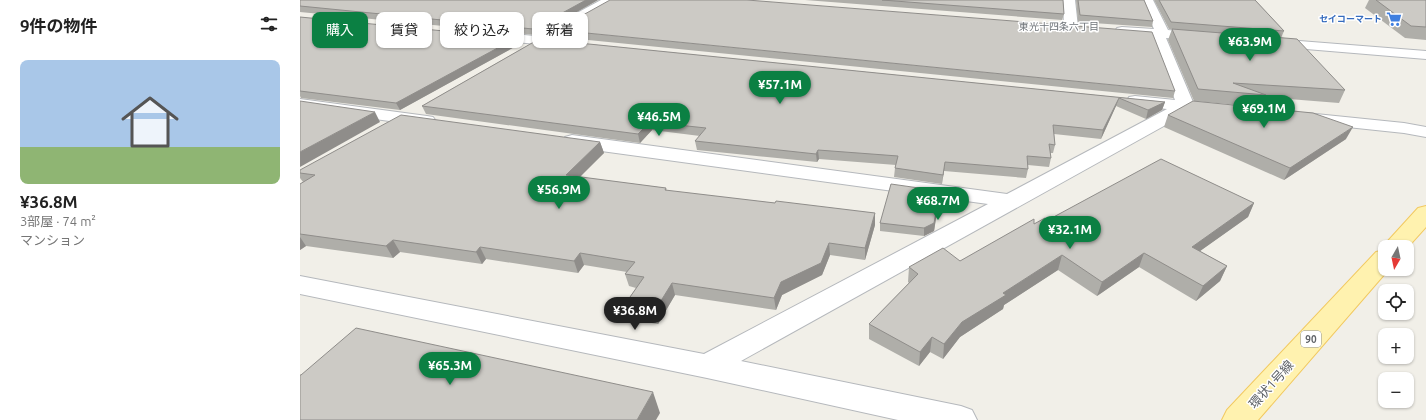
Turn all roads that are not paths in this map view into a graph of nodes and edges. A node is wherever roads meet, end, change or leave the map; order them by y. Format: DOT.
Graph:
graph roads {
  1 [pos="610,0"];
  2 [pos="1068,0"];
  3 [pos="1147,0"];
  4 [pos="588,13"];
  5 [pos="1056,26"];
  6 [pos="1071,27"];
  7 [pos="1087,28"];
  8 [pos="1110,30"];
  9 [pos="1160,34"];
  10 [pos="1211,38"];
  11 [pos="1259,42"];
  12 [pos="532,45"];
  13 [pos="519,52"];
  14 [pos="1426,55"];
  15 [pos="1123,100"];
  16 [pos="300,104"];
  17 [pos="425,106"];
  18 [pos="1186,106"];
  19 [pos="1225,110"];
  20 [pos="1295,117"];
  21 [pos="404,118"];
  22 [pos="444,123"];
  23 [pos="384,130"];
  24 [pos="1426,132"];
  25 [pos="555,138"];
  26 [pos="1013,201"];
  27 [pos="1426,213"];
  28 [pos="1401,240"];
  29 [pos="1378,266"];
  30 [pos="300,285"];
  31 [pos="707,366"];
  32 [pos="961,420"];
  33 [pos="1238,420"];
  1 -- 4 [label="street"];
  2 -- 6 [label="street"];
  3 -- 9 [label="street"];
  5 -- 6 [label="street"];
  6 -- 7 [label="street"];
  8 -- 9 [label="street"];
  9 -- 10 [label="street"];
  9 -- 18 [label="street"];
  11 -- 14 [label="street"];
  12 -- 13 [label="street"];
  15 -- 18 [label="street"];
  16 -- 21 [label="street"];
  17 -- 21 [label="street"];
  18 -- 19 [label="street"];
  18 -- 26 [label="street"];
  20 -- 24 [label="street"];
  21 -- 22 [label="street"];
  21 -- 23 [label="street"];
  25 -- 26 [label="street"];
  26 -- 31 [label="street"];
  27 -- 28 [label="main road"];
  29 -- 33 [label="main road, 環状1号線 / 90"];
  30 -- 31 [label="street"];
  31 -- 32 [label="street"];
}
